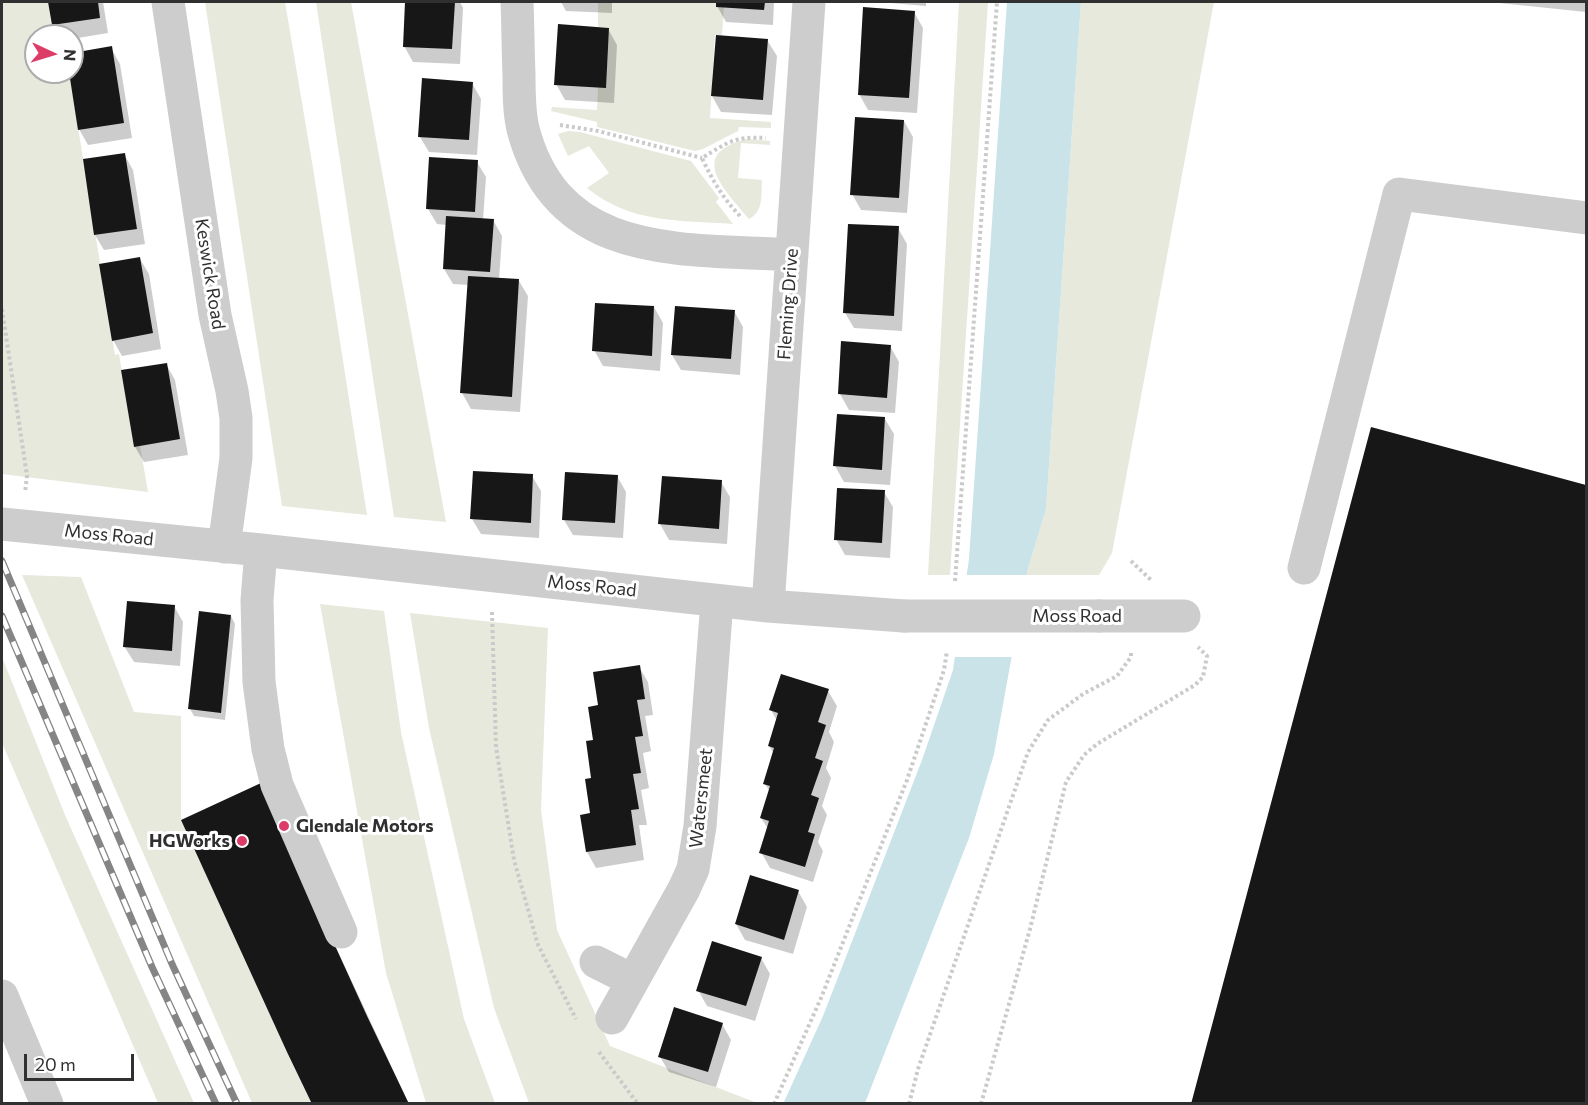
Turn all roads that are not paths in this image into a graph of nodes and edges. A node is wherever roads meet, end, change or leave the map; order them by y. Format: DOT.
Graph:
graph roads {
  1 [pos="168,2"];
  2 [pos="517,2"];
  3 [pos="809,2"];
  4 [pos="1587,218"];
  5 [pos="792,255"];
  6 [pos="11,525"];
  7 [pos="224,547"];
  8 [pos="261,550"];
  9 [pos="1304,568"];
  10 [pos="717,601"];
  11 [pos="768,606"];
  12 [pos="1184,616"];
  13 [pos="341,932"];
  14 [pos="596,962"];
  15 [pos="632,980"];
  16 [pos="4,1009"];
  17 [pos="612,1018"];
  18 [pos="47,1104"];
  1 -- 7 [label="street, Keswick Road"];
  2 -- 5 [label="street"];
  3 -- 5 [label="street, Fleming Drive"];
  4 -- 9 [label="street"];
  5 -- 11 [label="street, Fleming Drive"];
  6 -- 7 [label="street, Moss Road"];
  7 -- 8 [label="street, Moss Road"];
  8 -- 10 [label="street, Moss Road"];
  8 -- 13 [label="street"];
  10 -- 11 [label="street, Moss Road"];
  10 -- 15 [label="street, Watersmeet"];
  11 -- 12 [label="street, Moss Road, bridge"];
  14 -- 15 [label="street"];
  15 -- 17 [label="street, Watersmeet"];
  16 -- 18 [label="street"];
}
